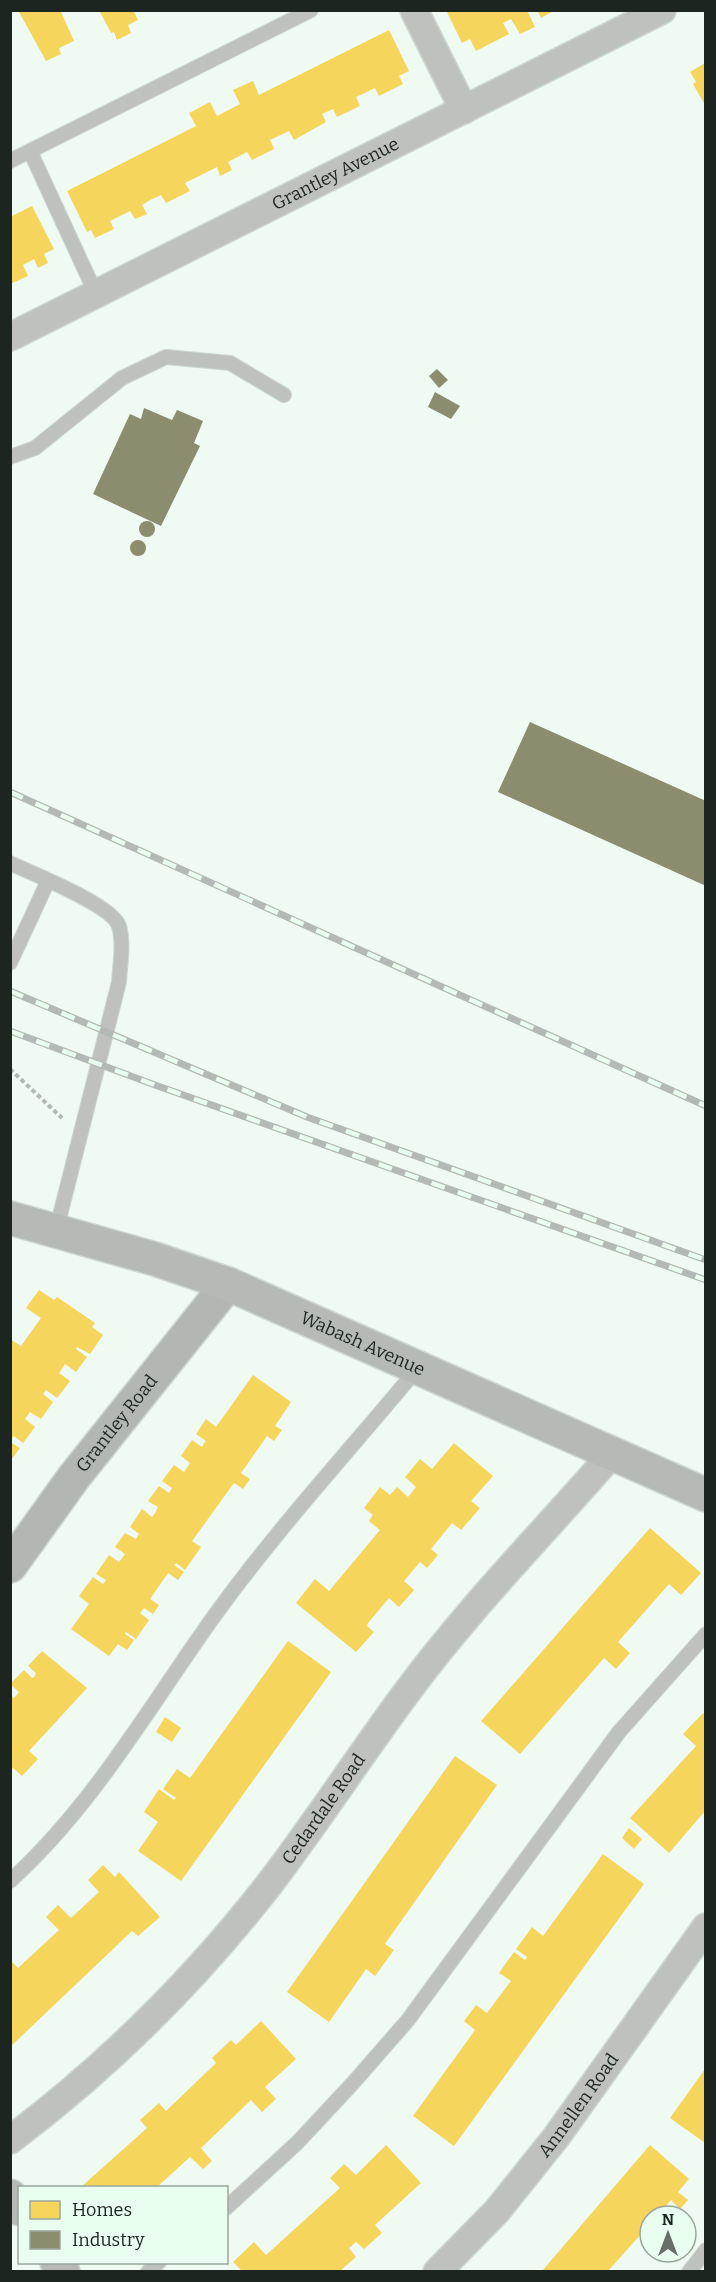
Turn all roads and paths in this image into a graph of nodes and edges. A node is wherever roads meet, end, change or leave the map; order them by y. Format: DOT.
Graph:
graph roads {
  1 [pos="311,10"];
  2 [pos="414,10"];
  3 [pos="662,10"];
  4 [pos="464,110"];
  5 [pos="30,151"];
  6 [pos="10,161"];
  7 [pos="96,294"];
  8 [pos="10,337"];
  9 [pos="284,395"];
  10 [pos="10,457"];
  11 [pos="10,863"];
  12 [pos="48,880"];
  13 [pos="10,963"];
  14 [pos="10,1069"];
  15 [pos="80,1135"];
  16 [pos="14,1225"];
  17 [pos="56,1231"];
  18 [pos="228,1284"];
  19 [pos="417,1368"];
  20 [pos="611,1455"];
  21 [pos="705,1495"];
  22 [pos="10,1566"];
  23 [pos="705,1634"];
  24 [pos="10,1881"];
  25 [pos="705,1927"];
  26 [pos="10,2140"];
  27 [pos="228,2206"];
  28 [pos="705,2250"];
  29 [pos="437,2271"];
  30 [pos="689,2271"];
  1 -- 5 [label="lane"];
  2 -- 4 [label="street"];
  3 -- 4 [label="street, Grantley Avenue"];
  4 -- 7 [label="street, Grantley Avenue"];
  5 -- 6 [label="lane"];
  5 -- 7 [label="lane"];
  7 -- 8 [label="street, Grantley Avenue"];
  9 -- 10 [label="lane"];
  11 -- 12 [label="lane"];
  12 -- 13 [label="lane"];
  12 -- 15 [label="lane"];
  14 -- 15 [label="path"];
  15 -- 17 [label="lane"];
  16 -- 17 [label="main road, Wabash Avenue"];
  17 -- 18 [label="main road, Wabash Avenue"];
  18 -- 19 [label="main road, Wabash Avenue"];
  18 -- 22 [label="street, Grantley Road"];
  19 -- 20 [label="main road, Wabash Avenue"];
  19 -- 24 [label="lane"];
  20 -- 21 [label="main road, Wabash Avenue"];
  20 -- 26 [label="street, Cedardale Road"];
  23 -- 27 [label="lane"];
  25 -- 29 [label="street, Annellen Road"];
  28 -- 30 [label="lane"];
}
